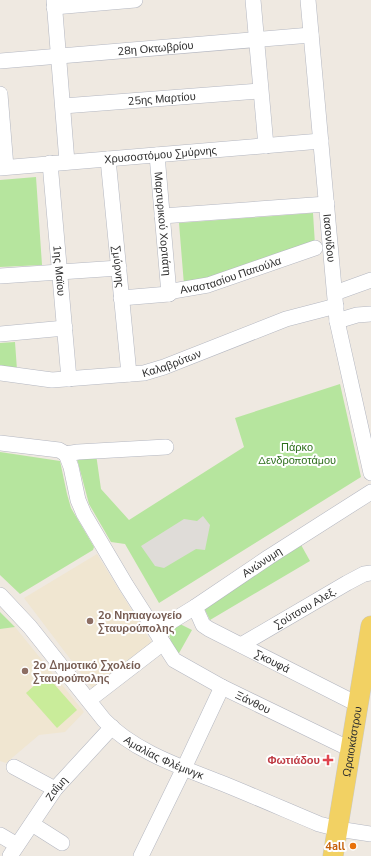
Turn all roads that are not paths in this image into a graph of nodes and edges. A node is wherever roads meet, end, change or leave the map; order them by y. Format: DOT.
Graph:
graph roads {
  1 [pos="135,0"];
  2 [pos="253,0"];
  3 [pos="308,0"];
  4 [pos="54,4"];
  5 [pos="311,35"];
  6 [pos="256,40"];
  7 [pos="58,56"];
  8 [pos="0,61"];
  9 [pos="260,91"];
  10 [pos="0,101"];
  11 [pos="63,106"];
  12 [pos="321,141"];
  13 [pos="266,146"];
  14 [pos="157,155"];
  15 [pos="108,159"];
  16 [pos="68,162"];
  17 [pos="50,163"];
  18 [pos="3,167"];
  19 [pos="327,204"];
  20 [pos="162,216"];
  21 [pos="315,248"];
  22 [pos="119,268"];
  23 [pos="60,272"];
  24 [pos="0,276"];
  25 [pos="371,280"];
  26 [pos="169,294"];
  27 [pos="122,298"];
  28 [pos="336,307"];
  29 [pos="371,314"];
  30 [pos="65,328"];
  31 [pos="0,334"];
  32 [pos="0,373"];
  33 [pos="129,374"];
  34 [pos="69,379"];
  35 [pos="0,443"];
  36 [pos="166,447"];
  37 [pos="66,454"];
  38 [pos="371,474"];
  39 [pos="371,492"];
  40 [pos="371,573"];
  41 [pos="4,599"];
  42 [pos="195,607"];
  43 [pos="371,626"];
  44 [pos="159,636"];
  45 [pos="240,645"];
  46 [pos="222,687"];
  47 [pos="89,700"];
  48 [pos="359,705"];
  49 [pos="112,727"];
  50 [pos="352,750"];
  51 [pos="14,767"];
  52 [pos="184,768"];
  53 [pos="55,789"];
  54 [pos="32,824"];
  55 [pos="338,829"];
  56 [pos="371,834"];
  57 [pos="0,835"];
  58 [pos="62,843"];
  59 [pos="14,851"];
  60 [pos="141,856"];
  61 [pos="333,856"];
  1 -- 4 [label="street"];
  2 -- 6 [label="street"];
  3 -- 5 [label="street, Ιασονίδου"];
  4 -- 7 [label="street"];
  5 -- 6 [label="street, 28η Οκτωβρίου"];
  5 -- 12 [label="street, Ιασονίδου"];
  6 -- 7 [label="street, 28η Οκτωβρίου"];
  6 -- 9 [label="street"];
  7 -- 8 [label="street, 28η Οκτωβρίου"];
  7 -- 11 [label="street"];
  9 -- 11 [label="street, 25ης Μαρτίου"];
  9 -- 13 [label="street"];
  10 -- 18 [label="street"];
  11 -- 16 [label="street"];
  12 -- 13 [label="street, Χρυσοστόμου Σμύρνης"];
  12 -- 19 [label="street, Ιασονίδου"];
  13 -- 14 [label="street, Χρυσοστόμου Σμύρνης"];
  14 -- 15 [label="street, Χρυσοστόμου Σμύρνης"];
  14 -- 20 [label="street, Μαρτυρικού Χορτιάτη"];
  15 -- 16 [label="street, Χρυσοστόμου Σμύρνης"];
  15 -- 22 [label="street, Σμύρνης"];
  16 -- 17 [label="street, Χρυσοστόμου Σμύρνης"];
  17 -- 18 [label="street, Χρυσοστόμου Σμύρνης"];
  17 -- 23 [label="street, 1ης Μαϊου"];
  19 -- 20 [label="street"];
  19 -- 28 [label="street, Ιασονίδου"];
  20 -- 26 [label="street, Μαρτυρικού Χορτιάτη"];
  21 -- 26 [label="street, Αναστασίου Παπούλα"];
  22 -- 23 [label="street"];
  22 -- 27 [label="street, Σμύρνης"];
  23 -- 24 [label="street"];
  23 -- 30 [label="street, 1ης Μαϊου"];
  25 -- 28 [label="street"];
  26 -- 27 [label="street, Αναστασίου Παπούλα"];
  27 -- 33 [label="street, Σμύρνης"];
  28 -- 29 [label="street"];
  28 -- 33 [label="street, Καλαβρύτων"];
  28 -- 38 [label="street, Ιασονίδου"];
  30 -- 31 [label="street"];
  30 -- 34 [label="street, 1ης Μαϊου"];
  32 -- 34 [label="street, Καλαβρύτων"];
  33 -- 34 [label="street, Καλαβρύτων"];
  35 -- 37 [label="street"];
  36 -- 37 [label="street"];
  37 -- 44 [label="street, Ξάνθου"];
  39 -- 42 [label="street, Ανώνυμη"];
  40 -- 45 [label="street, Σούτσου Αλεξ."];
  41 -- 47 [label="street, Αμαλίας Φλέμινγκ"];
  42 -- 44 [label="street, Ανώνυμη"];
  42 -- 45 [label="street, Σκουφά"];
  43 -- 48 [label="main road, Ωραιοκάστρου"];
  44 -- 46 [label="street, Ξάνθου"];
  44 -- 47 [label="street"];
  45 -- 48 [label="street, Σκουφά"];
  46 -- 50 [label="street, Ξάνθου"];
  46 -- 52 [label="street"];
  47 -- 49 [label="street, Αμαλίας Φλέμινγκ"];
  48 -- 50 [label="main road, Ωραιοκάστρου"];
  49 -- 52 [label="street, Αμαλίας Φλέμινγκ"];
  49 -- 53 [label="street, Ζαΐμη"];
  50 -- 55 [label="main road, Ωραιοκάστρου"];
  51 -- 53 [label="street"];
  52 -- 55 [label="street, Αμαλίας Φλέμινγκ"];
  52 -- 60 [label="street"];
  53 -- 54 [label="street, Ζαΐμη"];
  54 -- 58 [label="street"];
  54 -- 59 [label="street, Ζαΐμη"];
  55 -- 56 [label="street, Αμαλίας Φλέμινγκ"];
  55 -- 61 [label="main road, Ωραιοκάστρου"];
  57 -- 59 [label="street"];
}
